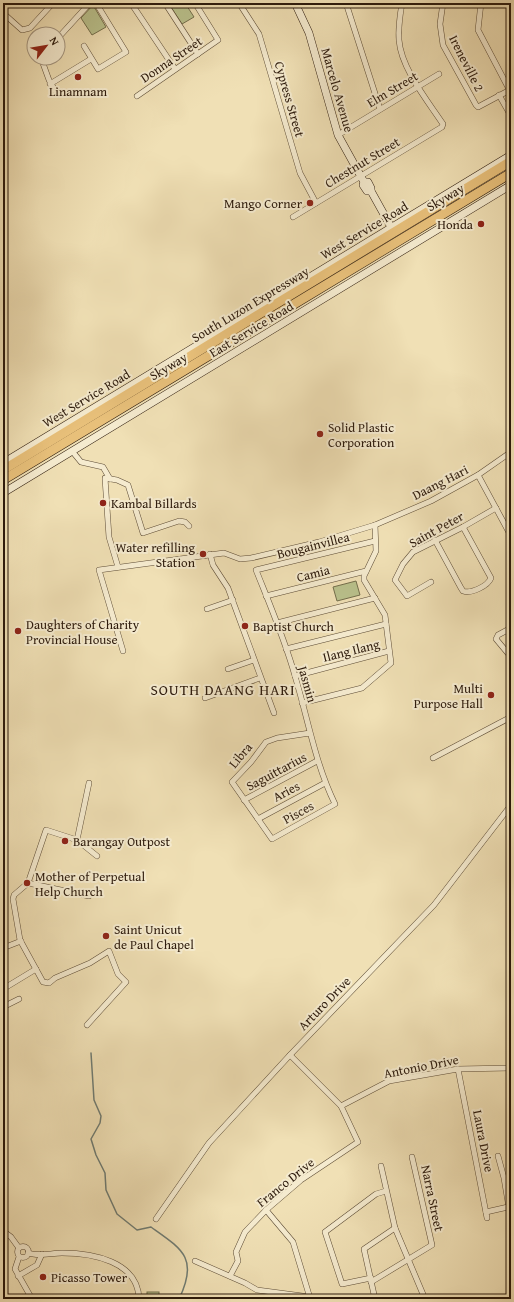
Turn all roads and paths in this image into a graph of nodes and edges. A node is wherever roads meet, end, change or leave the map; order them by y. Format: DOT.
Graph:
graph roads {
  1 [pos="53,3"];
  2 [pos="90,3"];
  3 [pos="96,3"];
  4 [pos="131,3"];
  5 [pos="165,3"];
  6 [pos="202,3"];
  7 [pos="239,3"];
  8 [pos="295,3"];
  9 [pos="346,3"];
  10 [pos="402,3"];
  11 [pos="443,3"];
  12 [pos="481,3"];
  13 [pos="196,5"];
  14 [pos="3,13"];
  15 [pos="66,29"];
  16 [pos="84,46"];
  17 [pos="198,54"];
  18 [pos="91,59"];
  19 [pos="44,66"];
  20 [pos="175,69"];
  21 [pos="439,74"];
  22 [pos="50,84"];
  23 [pos="418,86"];
  24 [pos="56,94"];
  25 [pos="499,95"];
  26 [pos="137,96"];
  27 [pos="380,109"];
  28 [pos="511,116"];
  29 [pos="338,135"];
  30 [pos="511,155"];
  31 [pos="511,161"];
  32 [pos="511,166"];
  33 [pos="511,172"];
  34 [pos="511,177"];
  35 [pos="362,178"];
  36 [pos="511,184"];
  37 [pos="316,202"];
  38 [pos="293,217"];
  39 [pos="391,227"];
  40 [pos="72,451"];
  41 [pos="511,454"];
  42 [pos="3,463"];
  43 [pos="3,470"];
  44 [pos="3,474"];
  45 [pos="478,475"];
  46 [pos="110,479"];
  47 [pos="3,480"];
  48 [pos="3,484"];
  49 [pos="3,492"];
  50 [pos="496,508"];
  51 [pos="375,525"];
  52 [pos="189,526"];
  53 [pos="463,527"];
  54 [pos="511,536"];
  55 [pos="435,540"];
  56 [pos="375,541"];
  57 [pos="210,554"];
  58 [pos="118,567"];
  59 [pos="256,570"];
  60 [pos="366,571"];
  61 [pos="431,582"];
  62 [pos="266,596"];
  63 [pos="375,598"];
  64 [pos="233,600"];
  65 [pos="207,609"];
  66 [pos="277,623"];
  67 [pos="386,624"];
  68 [pos="511,628"];
  69 [pos="286,649"];
  70 [pos="389,651"];
  71 [pos="123,652"];
  72 [pos="511,657"];
  73 [pos="254,660"];
  74 [pos="228,669"];
  75 [pos="295,676"];
  76 [pos="260,678"];
  77 [pos="206,698"];
  78 [pos="302,703"];
  79 [pos="274,713"];
  80 [pos="511,717"];
  81 [pos="310,733"];
  82 [pos="433,758"];
  83 [pos="317,761"];
  84 [pos="89,783"];
  85 [pos="325,783"];
  86 [pos="244,800"];
  87 [pos="335,804"];
  88 [pos="511,805"];
  89 [pos="258,819"];
  90 [pos="272,839"];
  91 [pos="77,840"];
  92 [pos="97,856"];
  93 [pos="28,883"];
  94 [pos="89,896"];
  95 [pos="21,941"];
  96 [pos="3,948"];
  97 [pos="36,970"];
  98 [pos="3,989"];
  99 [pos="19,999"];
  100 [pos="3,1007"];
  101 [pos="87,1025"];
  102 [pos="290,1055"];
  103 [pos="511,1068"];
  104 [pos="458,1069"];
  105 [pos="341,1106"];
  106 [pos="498,1156"];
  107 [pos="412,1157"];
  108 [pos="381,1166"];
  109 [pos="386,1191"];
  110 [pos="508,1207"];
  111 [pos="266,1210"];
  112 [pos="486,1212"];
  113 [pos="487,1218"];
  114 [pos="156,1219"];
  115 [pos="511,1220"];
  116 [pos="395,1228"];
  117 [pos="3,1231"];
  118 [pos="19,1248"];
  119 [pos="28,1253"];
  120 [pos="42,1254"];
  121 [pos="19,1257"];
  122 [pos="409,1259"];
  123 [pos="195,1261"];
  124 [pos="18,1276"];
  125 [pos="230,1276"];
  126 [pos="371,1280"];
  127 [pos="310,1298"];
  128 [pos="32,1299"];
  129 [pos="139,1299"];
  130 [pos="375,1299"];
  131 [pos="425,1299"];
  1 -- 14 [label="street"];
  2 -- 15 [label="street"];
  3 -- 18 [label="street"];
  4 -- 20 [label="street"];
  5 -- 17 [label="street"];
  6 -- 13 [label="street"];
  7 -- 37 [label="street, Cypress Street"];
  8 -- 29 [label="main road, Marcelo Avenue"];
  9 -- 27 [label="street"];
  10 -- 23 [label="street"];
  11 -- 25 [label="street, Ireneville 2"];
  12 -- 25 [label="street, Ireneville 2"];
  13 -- 17 [label="street, Donna Street"];
  16 -- 18 [label="street"];
  17 -- 20 [label="street, Donna Street"];
  18 -- 22 [label="street"];
  19 -- 22 [label="street"];
  20 -- 26 [label="street, Donna Street"];
  21 -- 23 [label="street, Elm Street"];
  22 -- 24 [label="street"];
  23 -- 27 [label="street, Elm Street"];
  23 -- 35 [label="street, Chestnut Street"];
  25 -- 28 [label="street, Ireneville 2"];
  27 -- 29 [label="street, Elm Street"];
  29 -- 35 [label="main road, Marcelo Avenue"];
  30 -- 39 [label="main road, West Service Road"];
  31 -- 43 [label="highway, South Luzon Expressway"];
  32 -- 44 [label="highway, Skyway"];
  33 -- 47 [label="highway, Skyway"];
  34 -- 48 [label="highway, South Luzon Expressway"];
  35 -- 37 [label="street, Chestnut Street"];
  35 -- 39 [label="main road, Marcelo Avenue"];
  36 -- 40 [label="main road, East Service Road"];
  37 -- 38 [label="street, Chestnut Street"];
  39 -- 42 [label="main road, West Service Road"];
  40 -- 46 [label="street"];
  40 -- 49 [label="main road, East Service Road"];
  41 -- 45 [label="street, Daang Hari"];
  45 -- 50 [label="street"];
  45 -- 51 [label="street, Daang Hari"];
  46 -- 52 [label="street"];
  46 -- 58 [label="street"];
  50 -- 53 [label="street, Saint Peter"];
  50 -- 54 [label="street"];
  51 -- 56 [label="street"];
  51 -- 57 [label="street, Daang Hari"];
  53 -- 55 [label="street, Saint Peter"];
  53 -- 55 [label="street"];
  55 -- 61 [label="street, Saint Peter"];
  56 -- 59 [label="street, Bougainvillea"];
  56 -- 60 [label="street"];
  57 -- 58 [label="street, Daang Hari"];
  57 -- 64 [label="street"];
  58 -- 71 [label="street, Daang Hari"];
  59 -- 62 [label="street, Jasmin"];
  60 -- 62 [label="street, Camia"];
  60 -- 63 [label="street"];
  62 -- 66 [label="street, Jasmin"];
  63 -- 66 [label="street"];
  63 -- 67 [label="street"];
  64 -- 65 [label="street"];
  64 -- 73 [label="street"];
  66 -- 69 [label="street, Jasmin"];
  67 -- 69 [label="street"];
  67 -- 70 [label="street"];
  68 -- 72 [label="street"];
  69 -- 75 [label="street, Jasmin"];
  70 -- 75 [label="street, Ilang Ilang"];
  70 -- 78 [label="street"];
  73 -- 74 [label="street"];
  73 -- 76 [label="street"];
  75 -- 78 [label="street, Jasmin"];
  76 -- 77 [label="street"];
  76 -- 79 [label="street"];
  78 -- 81 [label="street, Jasmin"];
  80 -- 82 [label="street"];
  81 -- 83 [label="street, Jasmin"];
  81 -- 86 [label="street, Libra"];
  83 -- 85 [label="street, Jasmin"];
  83 -- 86 [label="street, Saguittarius"];
  84 -- 91 [label="street"];
  85 -- 87 [label="street, Jasmin"];
  85 -- 89 [label="street, Aries"];
  86 -- 89 [label="street, Libra"];
  87 -- 90 [label="street, Pisces"];
  88 -- 102 [label="street, Arturo Drive"];
  89 -- 90 [label="street, Libra"];
  91 -- 92 [label="street"];
  91 -- 93 [label="street"];
  93 -- 94 [label="street"];
  93 -- 95 [label="street"];
  95 -- 96 [label="street"];
  95 -- 97 [label="street"];
  97 -- 98 [label="street"];
  97 -- 101 [label="street"];
  99 -- 100 [label="street"];
  102 -- 105 [label="street, Franco Drive"];
  102 -- 114 [label="street, Arturo Drive"];
  103 -- 104 [label="street, Antonio Drive"];
  104 -- 105 [label="street, Antonio Drive"];
  104 -- 112 [label="street, Laura Drive"];
  105 -- 111 [label="street, Franco Drive"];
  106 -- 110 [label="street"];
  107 -- 122 [label="street, Narra Street"];
  108 -- 109 [label="street"];
  109 -- 116 [label="street"];
  109 -- 126 [label="street, Narra Street"];
  110 -- 112 [label="street"];
  110 -- 115 [label="street"];
  111 -- 125 [label="street, Franco Drive"];
  111 -- 127 [label="street"];
  112 -- 113 [label="street, Laura Drive"];
  116 -- 122 [label="street"];
  116 -- 126 [label="street"];
  117 -- 118 [label="street"];
  118 -- 119 [label="street"];
  118 -- 121 [label="street"];
  119 -- 120 [label="street"];
  119 -- 121 [label="street"];
  120 -- 124 [label="street"];
  120 -- 129 [label="street"];
  121 -- 124 [label="street"];
  122 -- 126 [label="street, Narra Street"];
  122 -- 131 [label="street"];
  123 -- 125 [label="street"];
  124 -- 128 [label="street"];
  125 -- 127 [label="street"];
  126 -- 130 [label="street"];
}
